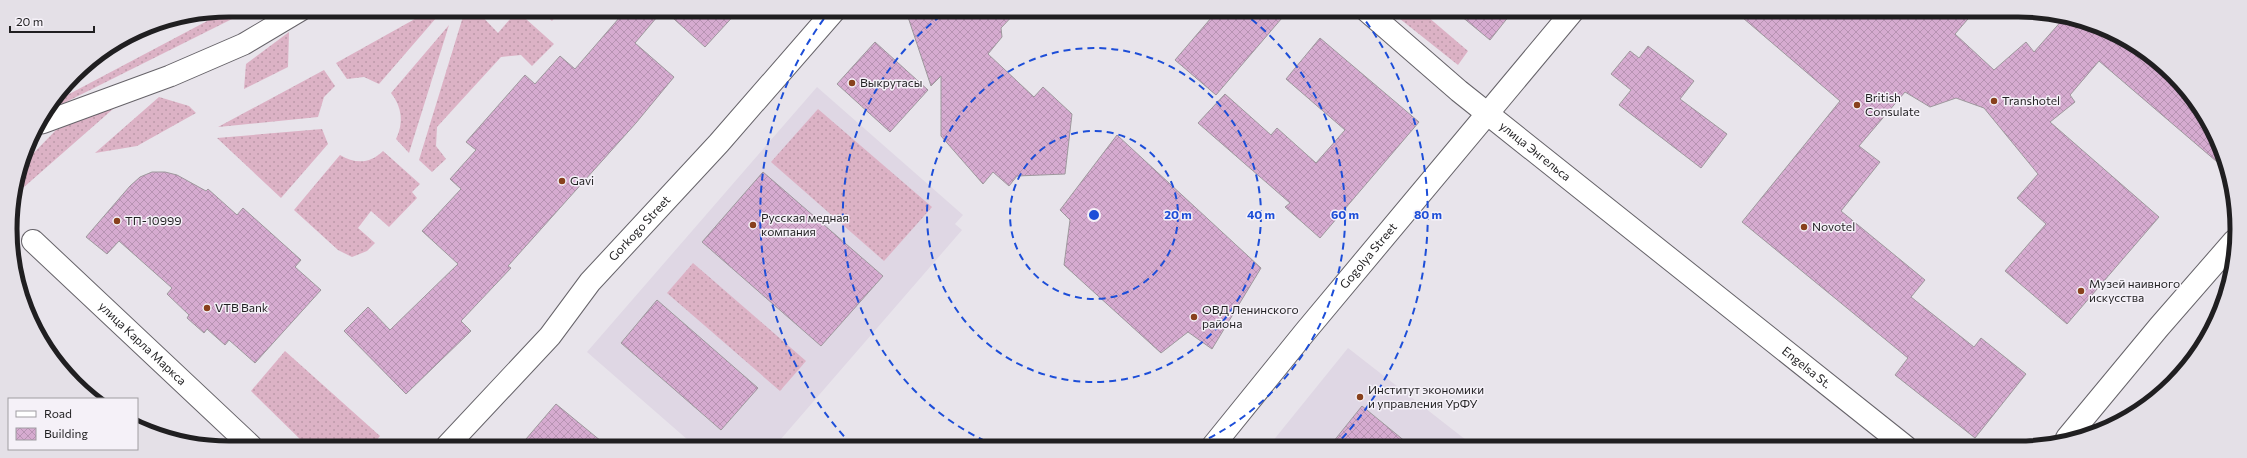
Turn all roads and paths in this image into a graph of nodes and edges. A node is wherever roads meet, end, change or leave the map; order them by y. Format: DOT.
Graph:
graph roads {
  1 [pos="289,17"];
  2 [pos="829,17"];
  3 [pos="1374,17"];
  4 [pos="1568,17"];
  5 [pos="1487,113"];
  6 [pos="46,121"];
  7 [pos="33,241"];
  8 [pos="2230,246"];
  9 [pos="2070,435"];
  10 [pos="246,441"];
  11 [pos="452,441"];
  12 [pos="1217,441"];
  13 [pos="1898,441"];
  1 -- 6 [label="street"];
  2 -- 11 [label="street, Gorkogo Street"];
  3 -- 5 [label="street, улица Энгельса"];
  4 -- 5 [label="street, Gogolya Street"];
  5 -- 12 [label="street, Gogolya Street"];
  5 -- 13 [label="street, улица Энгельса"];
  7 -- 10 [label="street, улица Карла Маркса"];
  8 -- 9 [label="street"];
}
